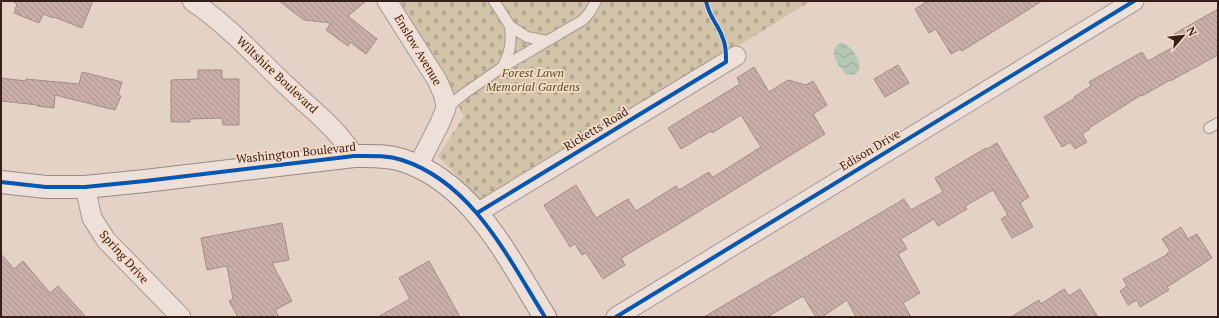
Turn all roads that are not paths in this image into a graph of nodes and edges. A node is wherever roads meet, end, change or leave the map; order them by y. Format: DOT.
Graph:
graph roads {
  1 [pos="192,1"];
  2 [pos="388,1"];
  3 [pos="494,1"];
  4 [pos="596,1"];
  5 [pos="1134,1"];
  6 [pos="510,26"];
  7 [pos="548,41"];
  8 [pos="731,59"];
  9 [pos="501,68"];
  10 [pos="446,108"];
  11 [pos="354,156"];
  12 [pos="418,166"];
  13 [pos="1,182"];
  14 [pos="86,187"];
  15 [pos="477,213"];
  16 [pos="181,317"];
  17 [pos="545,317"];
  18 [pos="616,317"];
  1 -- 11 [label="street, Wiltshire Boulevard"];
  2 -- 10 [label="street, Enslow Avenue"];
  3 -- 6 [label="lane"];
  4 -- 7 [label="lane"];
  5 -- 18 [label="street, Edison Drive"];
  6 -- 7 [label="lane"];
  6 -- 9 [label="lane"];
  7 -- 9 [label="lane"];
  8 -- 15 [label="street, Ricketts Road"];
  9 -- 10 [label="lane"];
  10 -- 12 [label="street"];
  11 -- 12 [label="street, Washington Boulevard"];
  11 -- 14 [label="street, Washington Boulevard"];
  12 -- 15 [label="street, Washington Boulevard"];
  13 -- 14 [label="street, Washington Boulevard"];
  14 -- 16 [label="street, Spring Drive"];
  15 -- 17 [label="street, Washington Boulevard"];
}
